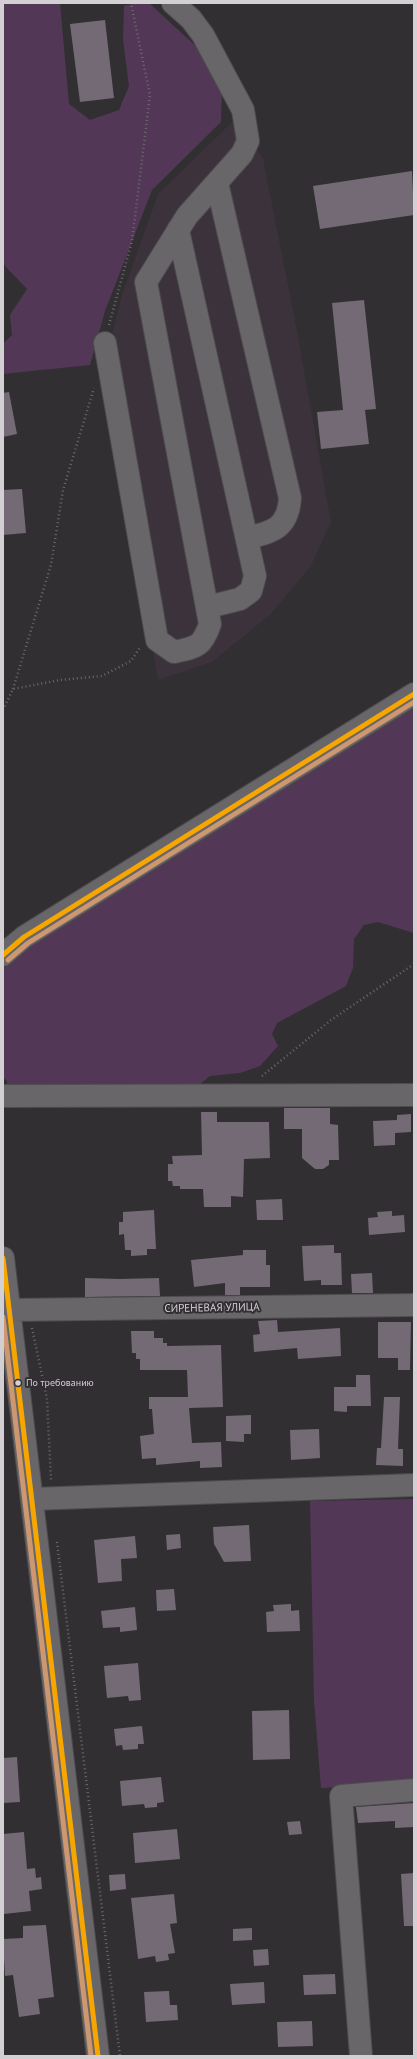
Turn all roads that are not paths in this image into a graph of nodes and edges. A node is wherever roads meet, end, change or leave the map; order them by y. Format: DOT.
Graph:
graph roads {
  1 [pos="173,3"];
  2 [pos="217,183"];
  3 [pos="178,230"];
  4 [pos="105,343"];
  5 [pos="247,538"];
  6 [pos="208,607"];
  7 [pos="414,694"];
  8 [pos="3,955"];
  9 [pos="414,1095"];
  10 [pos="3,1096"];
  11 [pos="3,1262"];
  12 [pos="414,1305"];
  13 [pos="19,1310"];
  14 [pos="414,1485"];
  15 [pos="42,1498"];
  16 [pos="414,1790"];
  17 [pos="98,2056"];
  18 [pos="361,2056"];
  1 -- 2 [label="street"];
  2 -- 3 [label="street"];
  2 -- 5 [label="street"];
  3 -- 5 [label="street"];
  3 -- 6 [label="street"];
  4 -- 6 [label="street"];
  5 -- 6 [label="street"];
  7 -- 8 [label="street"];
  9 -- 10 [label="street"];
  11 -- 13 [label="street"];
  12 -- 13 [label="street, СИРЕНЕВАЯ УЛИЦА"];
  13 -- 15 [label="street"];
  14 -- 15 [label="street"];
  15 -- 17 [label="street"];
  16 -- 18 [label="street"];
}
